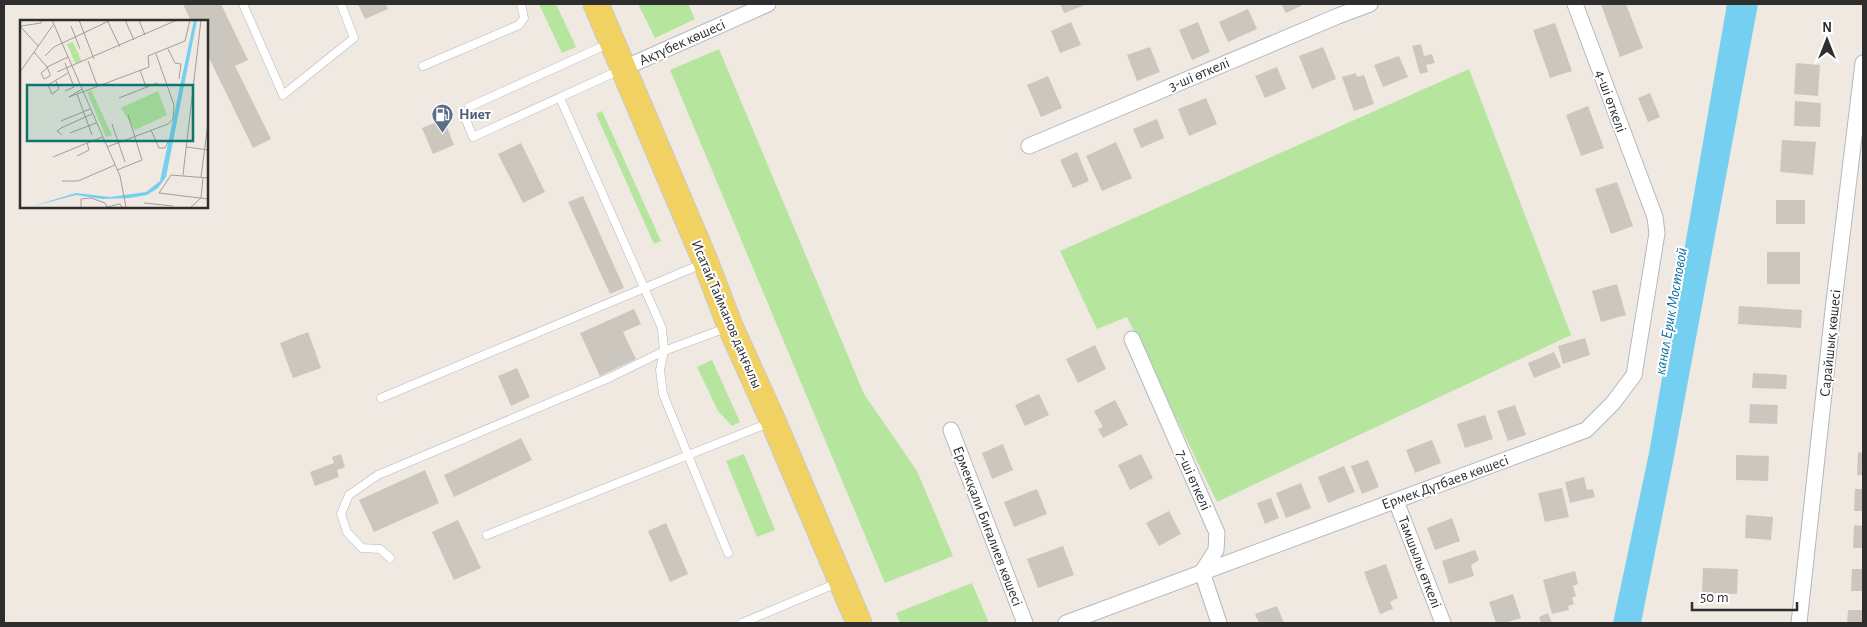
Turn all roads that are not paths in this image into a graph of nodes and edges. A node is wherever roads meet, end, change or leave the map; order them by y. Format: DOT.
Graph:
graph roads {
  1 [pos="243,4"];
  2 [pos="341,4"];
  3 [pos="521,4"];
  4 [pos="596,4"];
  5 [pos="768,4"];
  6 [pos="1370,4"];
  7 [pos="1575,4"];
  8 [pos="1335,10"];
  9 [pos="613,42"];
  10 [pos="1863,63"];
  11 [pos="423,66"];
  12 [pos="624,68"];
  13 [pos="560,98"];
  14 [pos="1028,146"];
  15 [pos="1647,199"];
  16 [pos="706,262"];
  17 [pos="644,288"];
  18 [pos="730,326"];
  19 [pos="1132,339"];
  20 [pos="664,351"];
  21 [pos="381,398"];
  22 [pos="773,421"];
  23 [pos="951,430"];
  24 [pos="688,455"];
  25 [pos="1396,501"];
  26 [pos="487,535"];
  27 [pos="728,553"];
  28 [pos="390,558"];
  29 [pos="1202,572"];
  30 [pos="841,581"];
  31 [pos="742,623"];
  32 [pos="859,623"];
  33 [pos="1025,623"];
  34 [pos="1066,623"];
  35 [pos="1219,623"];
  36 [pos="1444,623"];
  37 [pos="1799,623"];
  1 -- 2 [label="lane"];
  3 -- 11 [label="lane"];
  4 -- 9 [label="main road, Исатай Тайманов даңғылы"];
  5 -- 12 [label="street, Ақтүбек көшесi"];
  6 -- 8 [label="street, 3-шi өткелi"];
  7 -- 15 [label="street, 4-шi өткелi"];
  8 -- 14 [label="street, 3-шi өткелi"];
  9 -- 12 [label="main road, Исатай Тайманов даңғылы"];
  9 -- 13 [label="lane"];
  10 -- 37 [label="street, Сарайшық көшесі"];
  12 -- 13 [label="lane"];
  12 -- 16 [label="main road, Исатай Тайманов даңғылы"];
  13 -- 17 [label="lane"];
  15 -- 25 [label="street, Ермек Дүтбаев көшесi"];
  16 -- 17 [label="lane"];
  16 -- 18 [label="main road, Исатай Тайманов даңғылы"];
  17 -- 20 [label="lane"];
  17 -- 21 [label="lane"];
  18 -- 20 [label="lane"];
  18 -- 22 [label="main road, Исатай Тайманов даңғылы"];
  19 -- 29 [label="street, 7-шi өткелi"];
  20 -- 24 [label="lane"];
  20 -- 28 [label="lane"];
  22 -- 24 [label="lane"];
  22 -- 30 [label="main road, Исатай Тайманов даңғылы"];
  23 -- 33 [label="street, Ермекқали Биғалиев көшесі"];
  24 -- 26 [label="lane"];
  24 -- 27 [label="lane"];
  25 -- 29 [label="street, Ермек Дүтбаев көшесi"];
  25 -- 36 [label="street, Тамшылы өткелі"];
  29 -- 34 [label="street, Ермек Дүтбаев көшесi"];
  29 -- 35 [label="street"];
  30 -- 31 [label="lane"];
  30 -- 32 [label="main road, Исатай Тайманов даңғылы"];
}
